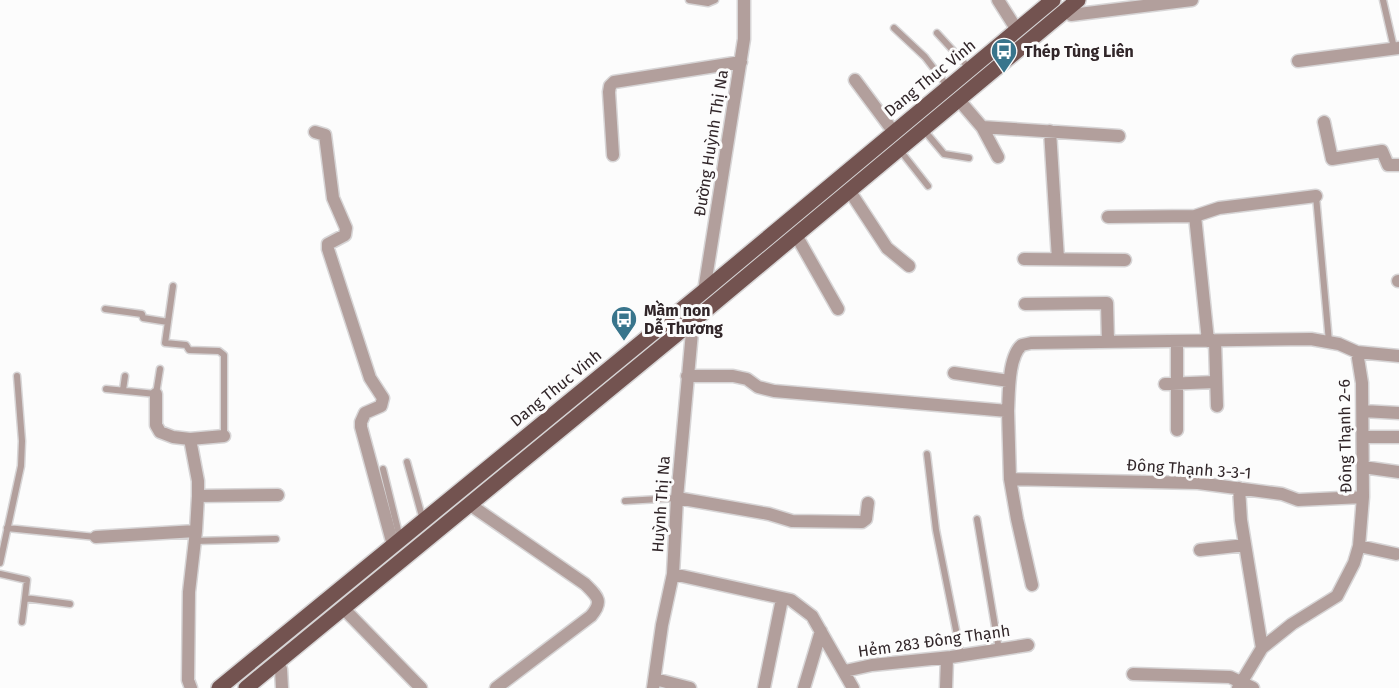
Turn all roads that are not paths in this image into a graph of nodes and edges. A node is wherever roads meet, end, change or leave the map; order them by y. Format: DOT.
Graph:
graph roads {
  1 [pos="689,0"];
  2 [pos="715,0"];
  3 [pos="744,0"];
  4 [pos="998,0"];
  5 [pos="1053,0"];
  6 [pos="1192,0"];
  7 [pos="1383,0"];
  8 [pos="1072,5"];
  9 [pos="894,28"];
  10 [pos="1017,30"];
  11 [pos="937,33"];
  12 [pos="1397,48"];
  13 [pos="1298,61"];
  14 [pos="741,62"];
  15 [pos="970,69"];
  16 [pos="855,81"];
  17 [pos="948,87"];
  18 [pos="958,99"];
  19 [pos="1324,122"];
  20 [pos="982,127"];
  21 [pos="923,128"];
  22 [pos="894,131"];
  23 [pos="315,132"];
  24 [pos="1050,132"];
  25 [pos="1119,136"];
  26 [pos="898,149"];
  27 [pos="613,155"];
  28 [pos="998,157"];
  29 [pos="969,158"];
  30 [pos="1399,165"];
  31 [pos="928,186"];
  32 [pos="849,190"];
  33 [pos="1316,196"];
  34 [pos="1195,216"];
  35 [pos="1108,217"];
  36 [pos="796,235"];
  37 [pos="1024,259"];
  38 [pos="1058,259"];
  39 [pos="1125,260"];
  40 [pos="909,266"];
  41 [pos="173,286"];
  42 [pos="704,291"];
  43 [pos="1025,304"];
  44 [pos="105,309"];
  45 [pos="838,309"];
  46 [pos="693,321"];
  47 [pos="168,322"];
  48 [pos="1177,341"];
  49 [pos="1211,341"];
  50 [pos="1108,342"];
  51 [pos="1329,342"];
  52 [pos="1357,352"];
  53 [pos="1399,356"];
  54 [pos="160,369"];
  55 [pos="954,374"];
  56 [pos="17,376"];
  57 [pos="125,376"];
  58 [pos="687,376"];
  59 [pos="1009,381"];
  60 [pos="1215,382"];
  61 [pos="1171,384"];
  62 [pos="106,389"];
  63 [pos="123,390"];
  64 [pos="156,394"];
  65 [pos="1216,406"];
  66 [pos="1008,411"];
  67 [pos="1363,411"];
  68 [pos="1399,413"];
  69 [pos="1177,430"];
  70 [pos="224,436"];
  71 [pos="1363,437"];
  72 [pos="1399,437"];
  73 [pos="190,439"];
  74 [pos="927,454"];
  75 [pos="407,462"];
  76 [pos="1363,467"];
  77 [pos="383,469"];
  78 [pos="1399,472"];
  79 [pos="1010,479"];
  80 [pos="1239,488"];
  81 [pos="278,495"];
  82 [pos="198,496"];
  83 [pos="1363,497"];
  84 [pos="677,498"];
  85 [pos="625,501"];
  86 [pos="868,503"];
  87 [pos="470,504"];
  88 [pos="977,519"];
  89 [pos="423,520"];
  90 [pos="7,528"];
  91 [pos="195,536"];
  92 [pos="96,537"];
  93 [pos="276,539"];
  94 [pos="397,542"];
  95 [pos="1245,545"];
  96 [pos="1359,546"];
  97 [pos="1200,550"];
  98 [pos="1396,554"];
  99 [pos="0,563"];
  100 [pos="0,574"];
  101 [pos="674,574"];
  102 [pos="1032,585"];
  103 [pos="25,598"];
  104 [pos="782,599"];
  105 [pos="70,604"];
  106 [pos="343,608"];
  107 [pos="22,622"];
  108 [pos="821,631"];
  109 [pos="1028,645"];
  110 [pos="1262,648"];
  111 [pos="999,650"];
  112 [pos="961,656"];
  113 [pos="947,658"];
  114 [pos="276,663"];
  115 [pos="845,671"];
  116 [pos="1133,674"];
  117 [pos="654,684"];
  118 [pos="1240,685"];
  119 [pos="191,688"];
  120 [pos="219,688"];
  121 [pos="246,688"];
  122 [pos="282,688"];
  123 [pos="421,688"];
  124 [pos="496,688"];
  125 [pos="690,688"];
  126 [pos="764,688"];
  127 [pos="804,688"];
  128 [pos="853,688"];
  129 [pos="946,688"];
  130 [pos="1253,688"];
  1 -- 2 [label="lane"];
  3 -- 14 [label="street, Đường Huỳnh Thị Na"];
  4 -- 10 [label="street"];
  5 -- 10 [label="main road, Dang Thuc Vinh"];
  6 -- 8 [label="street"];
  7 -- 12 [label="lane"];
  8 -- 18 [label="main road, Dang Thuc Vinh"];
  9 -- 17 [label="lane"];
  10 -- 15 [label="main road, Dang Thuc Vinh"];
  11 -- 15 [label="lane"];
  12 -- 13 [label="street"];
  14 -- 27 [label="street"];
  14 -- 42 [label="street, Đường Huỳnh Thị Na"];
  15 -- 17 [label="main road, Dang Thuc Vinh"];
  16 -- 22 [label="street"];
  17 -- 22 [label="main road, Dang Thuc Vinh"];
  18 -- 20 [label="street"];
  18 -- 21 [label="main road, Dang Thuc Vinh"];
  19 -- 30 [label="street"];
  20 -- 24 [label="street"];
  20 -- 28 [label="street"];
  21 -- 26 [label="main road, Dang Thuc Vinh"];
  21 -- 29 [label="lane"];
  22 -- 42 [label="main road, Dang Thuc Vinh"];
  23 -- 94 [label="street"];
  24 -- 25 [label="street"];
  24 -- 38 [label="street"];
  26 -- 31 [label="lane"];
  26 -- 32 [label="main road, Dang Thuc Vinh"];
  32 -- 36 [label="main road, Dang Thuc Vinh"];
  32 -- 40 [label="street"];
  33 -- 34 [label="street"];
  33 -- 51 [label="lane"];
  34 -- 35 [label="street"];
  34 -- 49 [label="street"];
  36 -- 45 [label="street"];
  36 -- 46 [label="main road, Dang Thuc Vinh"];
  37 -- 38 [label="street"];
  38 -- 39 [label="street"];
  41 -- 47 [label="lane"];
  42 -- 89 [label="main road, Dang Thuc Vinh"];
  43 -- 50 [label="street"];
  44 -- 47 [label="lane"];
  46 -- 58 [label="street, Huỳnh Thị Na"];
  46 -- 87 [label="main road, Dang Thuc Vinh"];
  47 -- 70 [label="lane"];
  48 -- 49 [label="street"];
  48 -- 50 [label="street"];
  48 -- 61 [label="street"];
  49 -- 51 [label="street"];
  49 -- 60 [label="street"];
  50 -- 59 [label="street"];
  51 -- 52 [label="street"];
  52 -- 53 [label="street"];
  52 -- 67 [label="street, Đông Thạnh 2-6"];
  54 -- 64 [label="lane"];
  55 -- 59 [label="street"];
  56 -- 90 [label="lane"];
  57 -- 63 [label="lane"];
  58 -- 66 [label="street"];
  58 -- 84 [label="street, Huỳnh Thị Na"];
  59 -- 66 [label="street"];
  60 -- 61 [label="street"];
  60 -- 65 [label="street"];
  61 -- 69 [label="street"];
  62 -- 63 [label="lane"];
  63 -- 64 [label="lane"];
  64 -- 73 [label="street"];
  66 -- 79 [label="street"];
  67 -- 68 [label="street"];
  67 -- 71 [label="street, Đông Thạnh 2-6"];
  70 -- 73 [label="street"];
  71 -- 72 [label="street"];
  71 -- 76 [label="street, Đông Thạnh 2-6"];
  73 -- 82 [label="street"];
  74 -- 112 [label="lane"];
  75 -- 89 [label="lane"];
  76 -- 78 [label="street"];
  76 -- 83 [label="street, Đông Thạnh 2-6"];
  77 -- 94 [label="lane"];
  79 -- 80 [label="street, Đông Thạnh 3-3-1"];
  79 -- 102 [label="street"];
  80 -- 83 [label="street, Đông Thạnh 3-3-1"];
  80 -- 95 [label="street"];
  81 -- 82 [label="street"];
  82 -- 91 [label="street"];
  83 -- 96 [label="street, Đông Thạnh 2-6"];
  84 -- 85 [label="lane"];
  84 -- 86 [label="street"];
  84 -- 101 [label="street, Huỳnh Thị Na"];
  87 -- 106 [label="main road, Dang Thuc Vinh"];
  87 -- 124 [label="street"];
  88 -- 111 [label="lane"];
  89 -- 94 [label="main road, Dang Thuc Vinh"];
  90 -- 92 [label="lane"];
  90 -- 99 [label="lane"];
  91 -- 92 [label="street"];
  91 -- 93 [label="lane"];
  91 -- 119 [label="street"];
  94 -- 120 [label="main road, Dang Thuc Vinh"];
  95 -- 97 [label="street"];
  95 -- 110 [label="street"];
  96 -- 98 [label="street"];
  96 -- 110 [label="street, Đông Thạnh 2-6"];
  100 -- 103 [label="lane"];
  101 -- 104 [label="street"];
  101 -- 117 [label="street, Huỳnh Thị Na"];
  103 -- 105 [label="lane"];
  103 -- 107 [label="lane"];
  104 -- 108 [label="street"];
  104 -- 126 [label="street"];
  106 -- 114 [label="main road, Dang Thuc Vinh"];
  106 -- 123 [label="street"];
  108 -- 115 [label="street"];
  108 -- 127 [label="street"];
  109 -- 111 [label="street, Hẻm 283 Đông Thạnh"];
  110 -- 118 [label="street, Đông Thạnh 2-6"];
  111 -- 112 [label="street, Hẻm 283 Đông Thạnh"];
  112 -- 113 [label="street, Hẻm 283 Đông Thạnh"];
  113 -- 115 [label="street, Hẻm 283 Đông Thạnh"];
  113 -- 129 [label="street"];
  114 -- 121 [label="main road, Dang Thuc Vinh"];
  114 -- 122 [label="street"];
  115 -- 128 [label="street"];
  116 -- 118 [label="street"];
  117 -- 125 [label="street"];
  118 -- 130 [label="street"];
}
